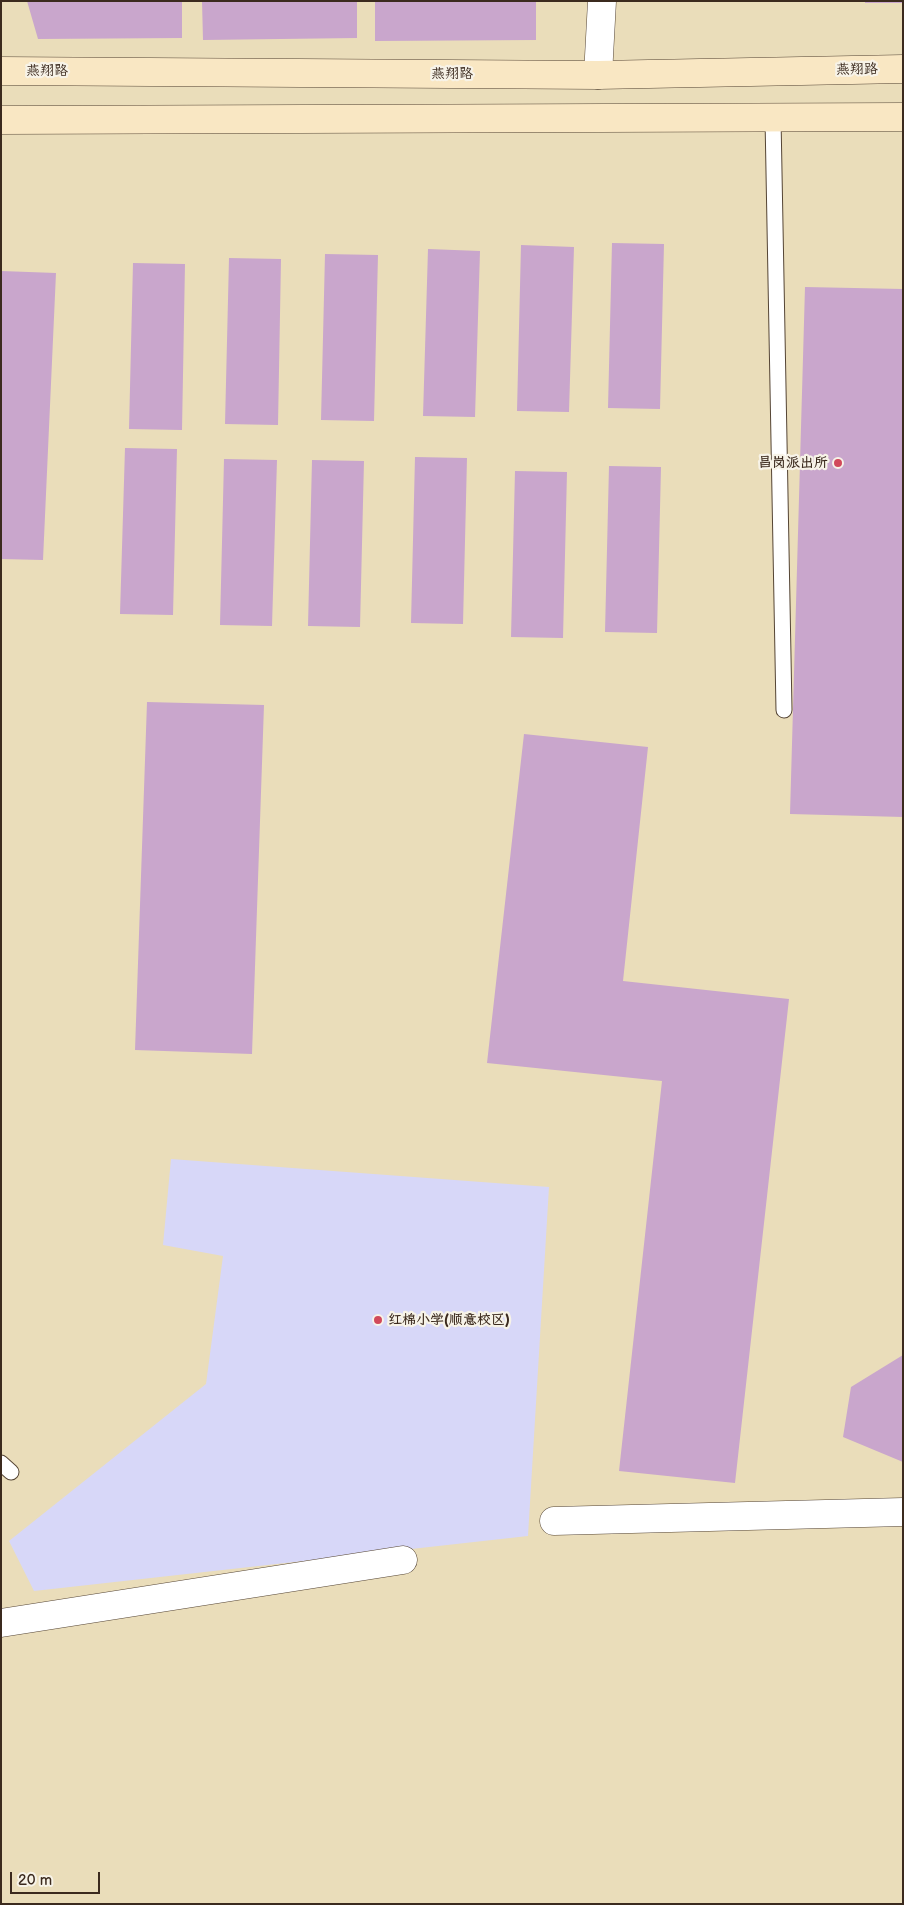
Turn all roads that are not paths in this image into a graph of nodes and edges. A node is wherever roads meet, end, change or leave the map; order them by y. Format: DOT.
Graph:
graph roads {
  1 [pos="602,1"];
  2 [pos="903,69"];
  3 [pos="1,71"];
  4 [pos="598,75"];
  5 [pos="773,118"];
  6 [pos="903,118"];
  7 [pos="1,120"];
  8 [pos="784,710"];
  9 [pos="903,1512"];
  10 [pos="554,1521"];
  11 [pos="403,1560"];
  12 [pos="1,1622"];
  1 -- 4 [label="street"];
  2 -- 4 [label="main road, 燕翔路"];
  3 -- 4 [label="main road, 燕翔路"];
  5 -- 6 [label="main road"];
  5 -- 7 [label="main road"];
  5 -- 8 [label="lane"];
  9 -- 10 [label="street"];
  11 -- 12 [label="street"];
}
